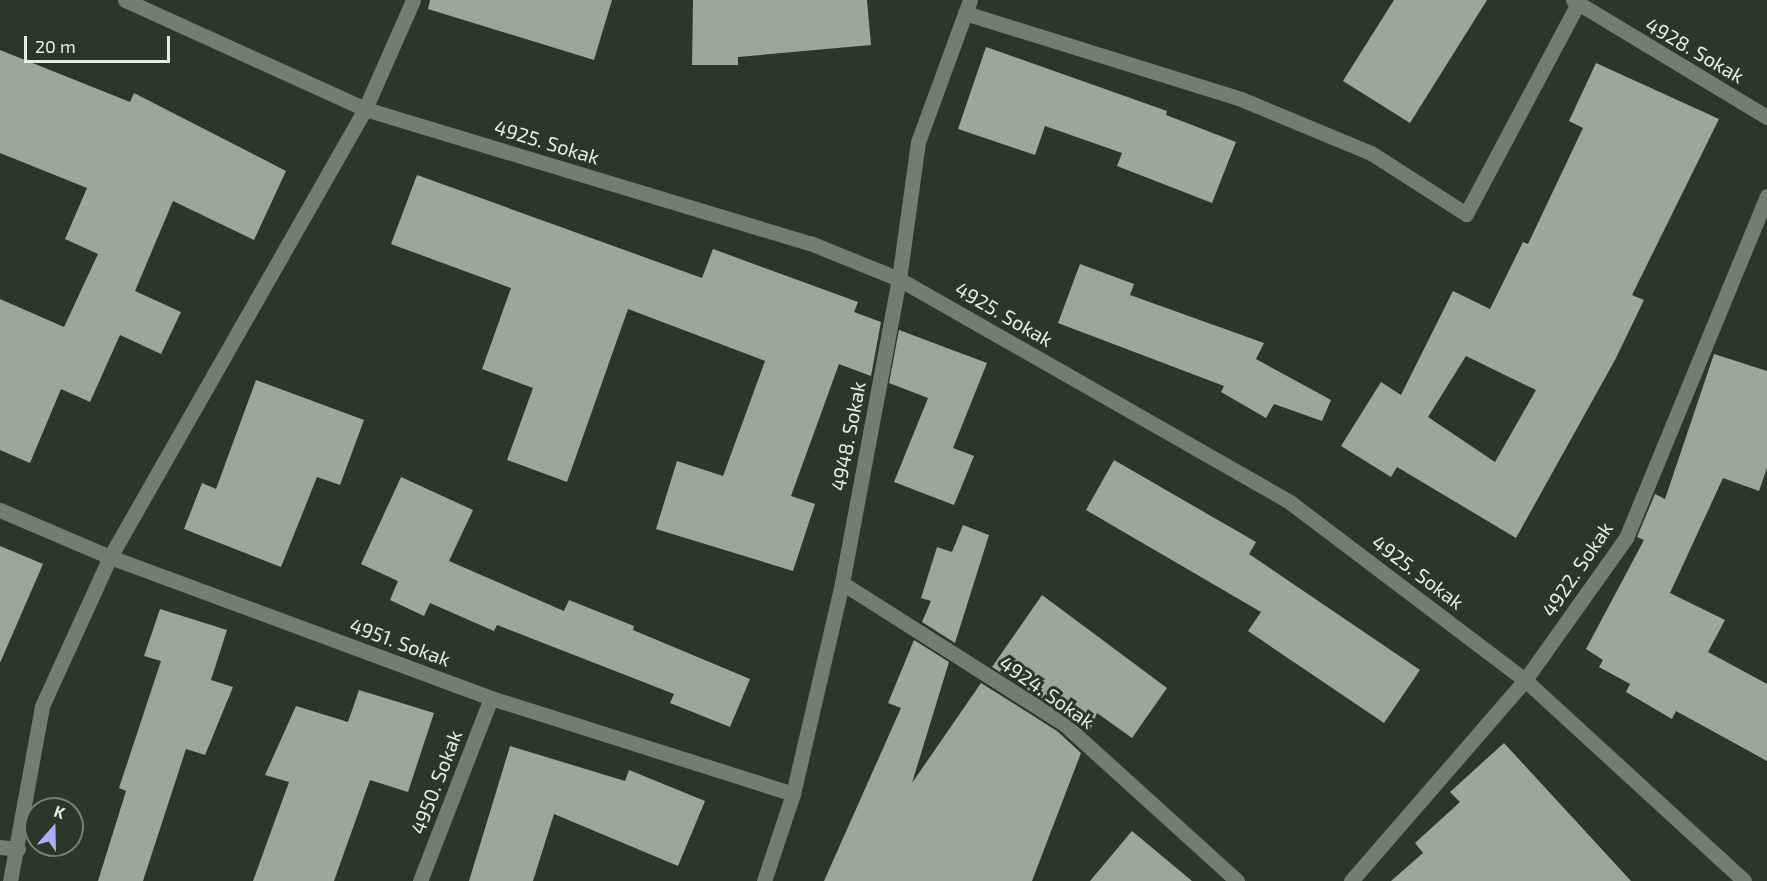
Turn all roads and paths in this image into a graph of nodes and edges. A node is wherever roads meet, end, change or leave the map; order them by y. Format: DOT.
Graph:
graph roads {
  1 [pos="125,0"];
  2 [pos="413,0"];
  3 [pos="1575,2"];
  4 [pos="968,6"];
  5 [pos="365,109"];
  6 [pos="1767,117"];
  7 [pos="1767,196"];
  8 [pos="899,279"];
  9 [pos="0,510"];
  10 [pos="110,557"];
  11 [pos="842,583"];
  12 [pos="1525,680"];
  13 [pos="491,698"];
  14 [pos="793,794"];
  15 [pos="0,847"];
  16 [pos="18,849"];
  17 [pos="10,881"];
  18 [pos="420,881"];
  19 [pos="764,881"];
  20 [pos="1237,881"];
  21 [pos="1351,881"];
  22 [pos="1744,881"];
  1 -- 5 [label="street, 4925. Sokak"];
  2 -- 5 [label="street"];
  3 -- 4 [label="street"];
  3 -- 6 [label="street, 4928. Sokak"];
  4 -- 8 [label="street, 4948. Sokak"];
  5 -- 8 [label="street, 4925. Sokak"];
  5 -- 10 [label="street"];
  7 -- 12 [label="street, 4922. Sokak"];
  8 -- 11 [label="street, 4948. Sokak"];
  8 -- 12 [label="street, 4925. Sokak"];
  9 -- 10 [label="street, 4951. Sokak"];
  10 -- 13 [label="street, 4951. Sokak"];
  10 -- 16 [label="street"];
  11 -- 14 [label="street, 4948. Sokak"];
  11 -- 20 [label="street, 4924. Sokak"];
  12 -- 21 [label="street, 4922. Sokak"];
  12 -- 22 [label="street, 4925. Sokak"];
  13 -- 14 [label="street, 4951. Sokak"];
  13 -- 18 [label="street, 4950. Sokak"];
  14 -- 19 [label="street, 4948. Sokak"];
  15 -- 16 [label="street"];
  16 -- 17 [label="street"];
}
